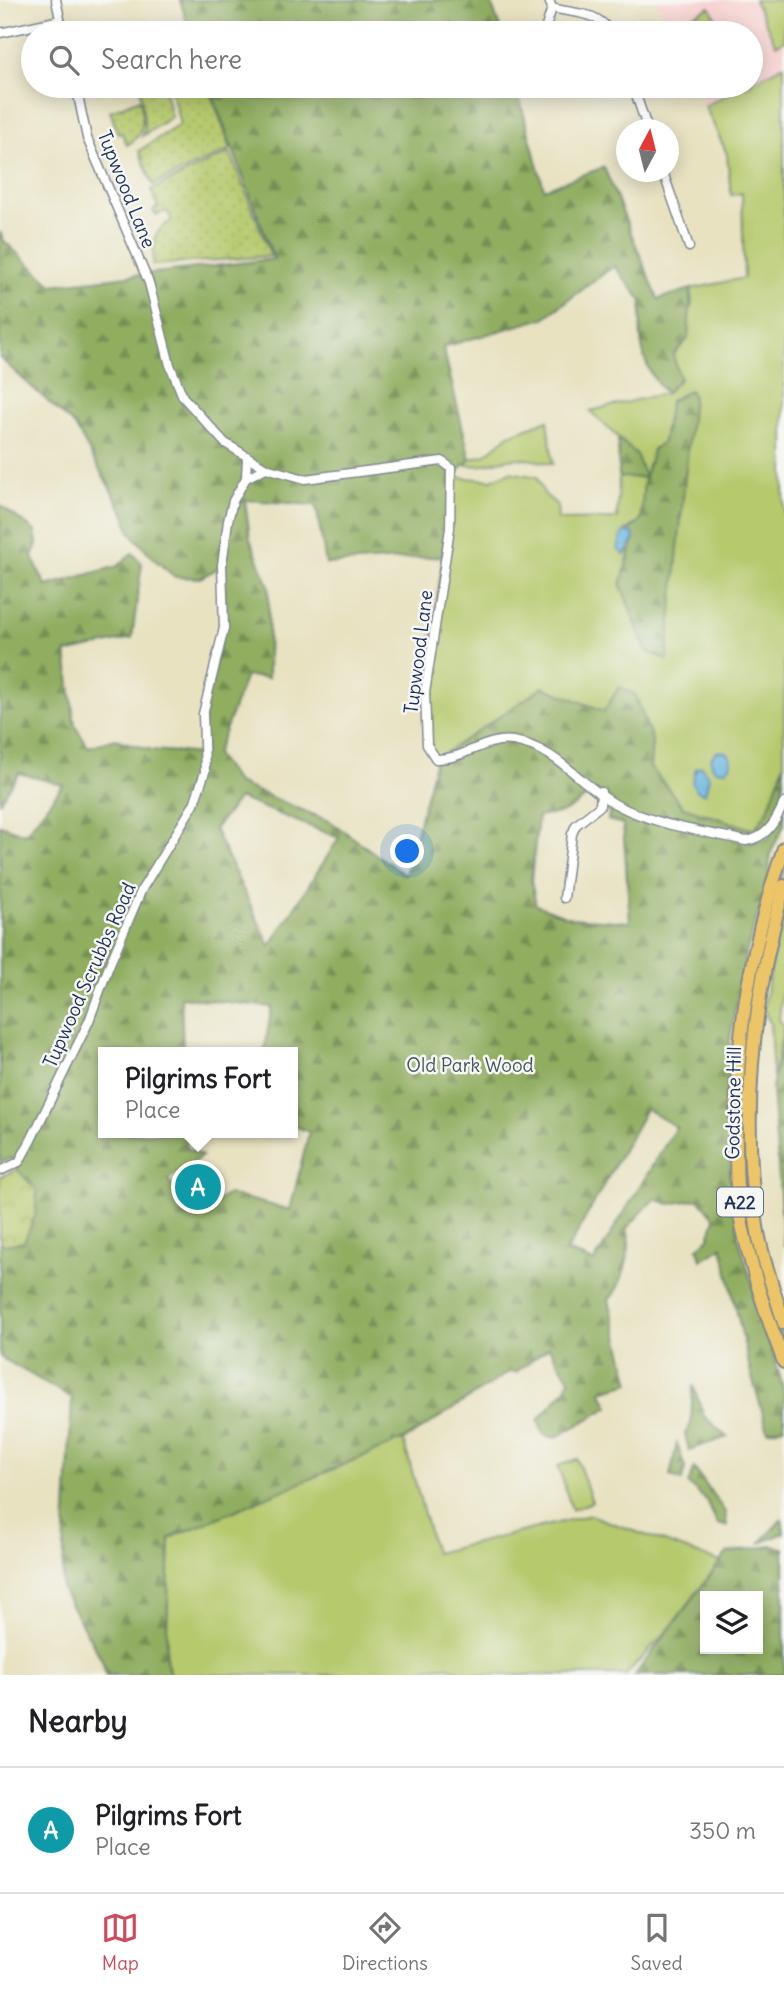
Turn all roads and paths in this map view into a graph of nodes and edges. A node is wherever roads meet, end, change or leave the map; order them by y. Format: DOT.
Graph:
graph roads {
  1 [pos="56,0"];
  2 [pos="550,4"];
  3 [pos="60,20"];
  4 [pos="55,21"];
  5 [pos="603,21"];
  6 [pos="21,28"];
  7 [pos="0,33"];
  8 [pos="79,98"];
  9 [pos="637,98"];
  10 [pos="645,119"];
  11 [pos="666,182"];
  12 [pos="689,247"];
  13 [pos="247,458"];
  14 [pos="266,468"];
  15 [pos="247,478"];
  16 [pos="601,792"];
  17 [pos="784,803"];
  18 [pos="784,848"];
  19 [pos="784,886"];
  20 [pos="564,898"];
  21 [pos="0,1171"];
  22 [pos="784,1323"];
  23 [pos="784,1362"];
  1 -- 3 [label="street"];
  2 -- 5 [label="street"];
  3 -- 4 [label="street"];
  6 -- 7 [label="street"];
  8 -- 13 [label="street, Tupwood Lane"];
  9 -- 10 [label="street"];
  11 -- 12 [label="street"];
  13 -- 14 [label="street, Tupwood Lane"];
  13 -- 15 [label="street"];
  14 -- 15 [label="street"];
  14 -- 16 [label="street, Tupwood Lane"];
  15 -- 21 [label="street, Tupwood Scrubbs Road"];
  16 -- 17 [label="street, Tupwood Lane"];
  16 -- 20 [label="street"];
  18 -- 23 [label="highway, Godstone Hill / A22"];
  19 -- 22 [label="highway, Godstone Hill / A22"];
}
